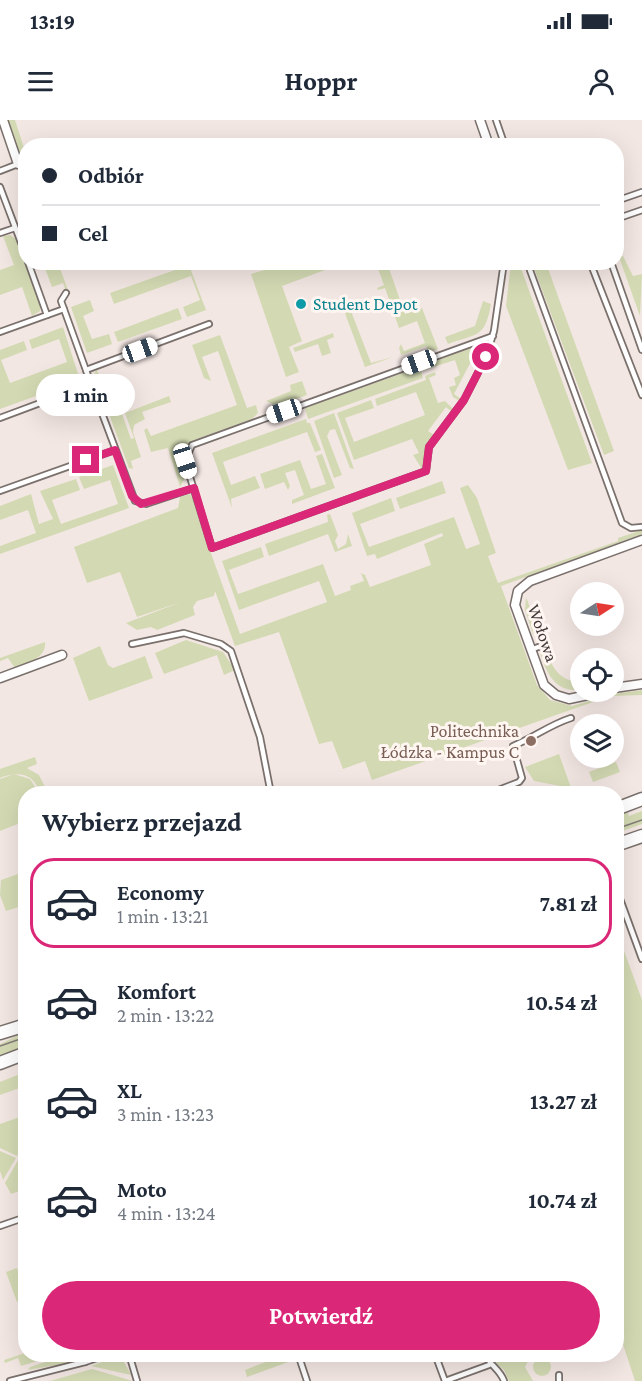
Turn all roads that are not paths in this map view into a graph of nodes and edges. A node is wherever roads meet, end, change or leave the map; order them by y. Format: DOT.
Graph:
graph roads {
  1 [pos="3,120"];
  2 [pos="480,120"];
  3 [pos="496,120"];
  4 [pos="486,138"];
  5 [pos="502,138"];
  6 [pos="18,164"];
  7 [pos="0,171"];
  8 [pos="0,187"];
  9 [pos="642,192"];
  10 [pos="624,198"];
  11 [pos="642,210"];
  12 [pos="624,216"];
  13 [pos="15,228"];
  14 [pos="0,233"];
  15 [pos="18,236"];
  16 [pos="31,270"];
  17 [pos="503,270"];
  18 [pos="530,270"];
  19 [pos="593,270"];
  20 [pos="613,270"];
  21 [pos="66,293"];
  22 [pos="64,309"];
  23 [pos="47,315"];
  24 [pos="209,324"];
  25 [pos="0,332"];
  26 [pos="493,336"];
  27 [pos="642,350"];
  28 [pos="86,370"];
  29 [pos="91,384"];
  30 [pos="642,395"];
  31 [pos="0,418"];
  32 [pos="115,450"];
  33 [pos="194,488"];
  34 [pos="0,491"];
  35 [pos="642,527"];
  36 [pos="642,540"];
  37 [pos="132,644"];
  38 [pos="544,645"];
  39 [pos="530,650"];
  40 [pos="62,656"];
  41 [pos="0,678"];
  42 [pos="642,684"];
  43 [pos="624,686"];
  44 [pos="570,698"];
  45 [pos="570,719"];
  46 [pos="270,786"];
  47 [pos="509,786"];
  48 [pos="642,799"];
  49 [pos="624,806"];
  50 [pos="642,836"];
  51 [pos="624,842"];
  52 [pos="624,910"];
  53 [pos="642,959"];
  54 [pos="18,1027"];
  55 [pos="0,1033"];
  56 [pos="18,1056"];
  57 [pos="0,1063"];
  58 [pos="18,1220"];
  59 [pos="0,1226"];
  60 [pos="85,1362"];
  61 [pos="131,1362"];
  62 [pos="301,1362"];
  63 [pos="438,1362"];
  64 [pos="488,1362"];
  65 [pos="489,1365"];
  66 [pos="560,1375"];
  67 [pos="10,1381"];
  68 [pos="137,1381"];
  69 [pos="307,1381"];
  70 [pos="445,1381"];
  71 [pos="504,1381"];
  72 [pos="559,1381"];
  1 -- 6 [label="street"];
  2 -- 4 [label="street"];
  3 -- 5 [label="lane"];
  6 -- 7 [label="lane"];
  8 -- 13 [label="lane"];
  9 -- 10 [label="lane"];
  11 -- 12 [label="lane"];
  13 -- 14 [label="lane"];
  13 -- 15 [label="lane"];
  16 -- 23 [label="lane"];
  17 -- 26 [label="lane"];
  18 -- 35 [label="lane"];
  19 -- 30 [label="lane"];
  20 -- 27 [label="lane"];
  21 -- 22 [label="lane"];
  22 -- 23 [label="lane"];
  22 -- 28 [label="lane"];
  23 -- 25 [label="lane"];
  24 -- 28 [label="lane"];
  26 -- 33 [label="lane"];
  26 -- 33 [label="lane"];
  28 -- 29 [label="lane"];
  29 -- 31 [label="lane"];
  29 -- 32 [label="lane"];
  32 -- 33 [label="lane"];
  32 -- 34 [label="lane"];
  36 -- 39 [label="street, Wołowa"];
  37 -- 46 [label="lane"];
  38 -- 39 [label="lane"];
  39 -- 44 [label="street, Wołowa"];
  40 -- 41 [label="street"];
  42 -- 43 [label="street"];
  45 -- 47 [label="lane"];
  48 -- 49 [label="main road"];
  50 -- 51 [label="main road"];
  52 -- 53 [label="lane"];
  54 -- 55 [label="main road"];
  56 -- 57 [label="main road"];
  58 -- 59 [label="lane"];
  60 -- 67 [label="lane"];
  61 -- 68 [label="lane"];
  62 -- 69 [label="lane"];
  63 -- 70 [label="lane"];
  64 -- 65 [label="lane"];
  65 -- 70 [label="lane"];
  65 -- 71 [label="lane"];
  66 -- 72 [label="lane"];
}
